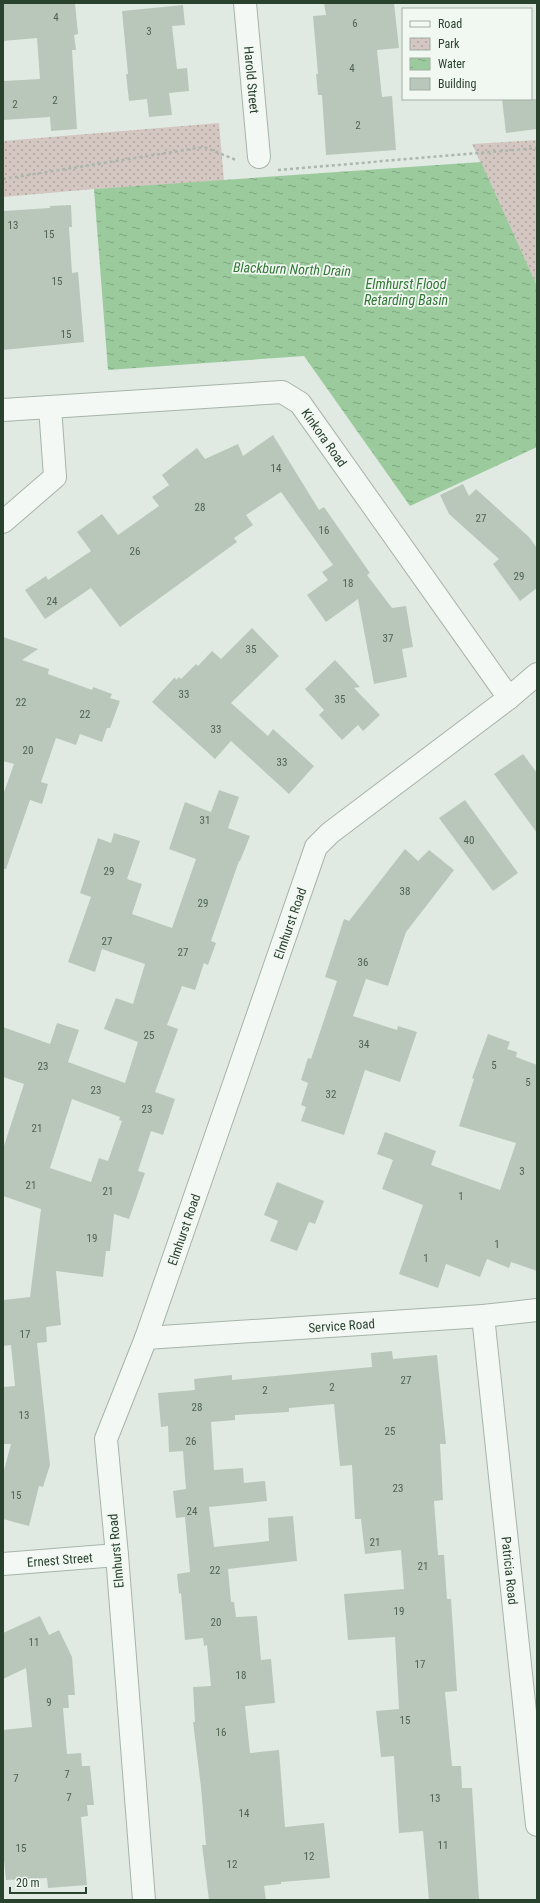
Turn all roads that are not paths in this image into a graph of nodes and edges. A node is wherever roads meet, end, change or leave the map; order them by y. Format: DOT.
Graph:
graph roads {
  1 [pos="246,3"];
  2 [pos="260,157"];
  3 [pos="50,407"];
  4 [pos="3,410"];
  5 [pos="3,522"];
  6 [pos="537,674"];
  7 [pos="509,698"];
  8 [pos="537,1310"];
  9 [pos="483,1316"];
  10 [pos="146,1338"];
  11 [pos="117,1555"];
  12 [pos="3,1564"];
  13 [pos="537,1825"];
  14 [pos="144,1900"];
  1 -- 2 [label="street, Harold Street"];
  3 -- 4 [label="street, Kinkora Road"];
  3 -- 5 [label="street"];
  3 -- 7 [label="street, Kinkora Road"];
  6 -- 7 [label="street, Elmhurst Road"];
  7 -- 10 [label="street, Elmhurst Road"];
  8 -- 9 [label="street, Service Road"];
  9 -- 10 [label="street, Service Road"];
  9 -- 13 [label="street, Patricia Road"];
  10 -- 11 [label="street, Elmhurst Road"];
  11 -- 12 [label="street, Ernest Street"];
  11 -- 14 [label="street, Elmhurst Road"];
}
